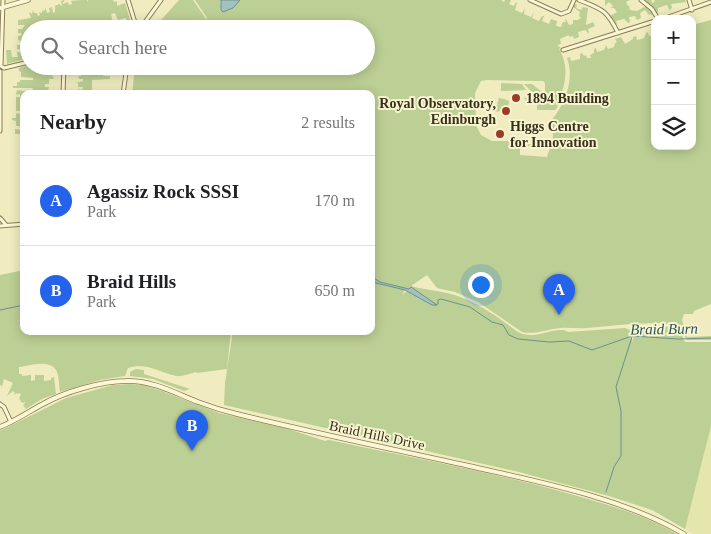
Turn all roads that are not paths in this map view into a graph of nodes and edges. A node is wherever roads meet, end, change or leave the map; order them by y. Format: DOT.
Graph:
graph roads {
  1 [pos="2,0"];
  2 [pos="28,0"];
  3 [pos="128,0"];
  4 [pos="160,0"];
  5 [pos="530,0"];
  6 [pos="574,0"];
  7 [pos="579,0"];
  8 [pos="641,0"];
  9 [pos="689,0"];
  10 [pos="711,2"];
  11 [pos="1,7"];
  12 [pos="692,10"];
  13 [pos="656,15"];
  14 [pos="676,15"];
  15 [pos="136,20"];
  16 [pos="146,20"];
  17 [pos="651,22"];
  18 [pos="618,33"];
  19 [pos="563,50"];
  20 [pos="20,64"];
  21 [pos="1,69"];
  22 [pos="64,75"];
  23 [pos="126,75"];
  24 [pos="63,90"];
  25 [pos="124,90"];
  26 [pos="0,130"];
  27 [pos="0,218"];
  28 [pos="20,224"];
  29 [pos="6,225"];
  30 [pos="0,226"];
  31 [pos="0,404"];
  32 [pos="11,423"];
  33 [pos="0,428"];
  34 [pos="684,534"];
  1 -- 11 [label="street"];
  2 -- 11 [label="street"];
  3 -- 15 [label="street"];
  4 -- 16 [label="street"];
  5 -- 6 [label="street"];
  7 -- 18 [label="street"];
  8 -- 13 [label="street"];
  9 -- 12 [label="street"];
  10 -- 12 [label="street"];
  11 -- 21 [label="street"];
  12 -- 14 [label="street"];
  17 -- 18 [label="street"];
  18 -- 19 [label="street"];
  20 -- 21 [label="street"];
  21 -- 26 [label="street"];
  22 -- 24 [label="street"];
  23 -- 25 [label="street"];
  27 -- 29 [label="street"];
  28 -- 29 [label="street"];
  29 -- 30 [label="street"];
  31 -- 32 [label="street"];
  32 -- 33 [label="street, Braid Hills Drive"];
  32 -- 34 [label="street, Braid Hills Drive"];
}
